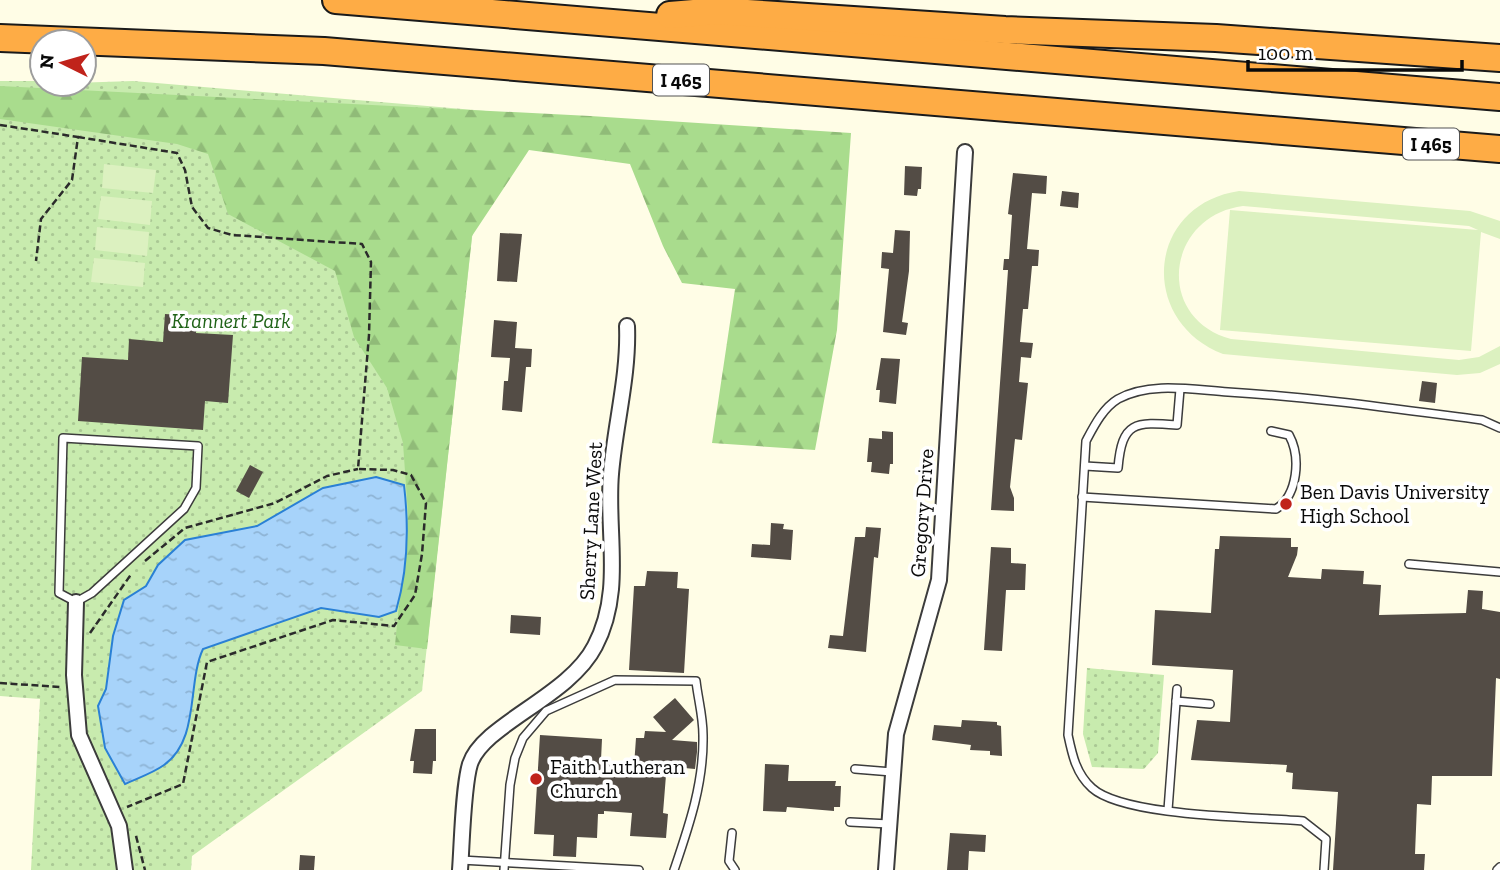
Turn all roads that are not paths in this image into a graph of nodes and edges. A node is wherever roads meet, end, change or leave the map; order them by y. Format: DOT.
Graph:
graph roads {
  1 [pos="336,0"];
  2 [pos="602,22"];
  3 [pos="0,37"];
  4 [pos="1500,58"];
  5 [pos="1500,97"];
  6 [pos="1362,138"];
  7 [pos="1500,149"];
  8 [pos="965,152"];
  9 [pos="1500,166"];
  10 [pos="627,326"];
  11 [pos="1180,389"];
  12 [pos="1500,428"];
  13 [pos="1271,431"];
  14 [pos="1084,466"];
  15 [pos="1082,497"];
  16 [pos="1409,564"];
  17 [pos="1500,572"];
  18 [pos="76,602"];
  19 [pos="1177,689"];
  20 [pos="1176,701"];
  21 [pos="1210,704"];
  22 [pos="855,769"];
  23 [pos="892,772"];
  24 [pos="1168,810"];
  25 [pos="850,821"];
  26 [pos="889,824"];
  27 [pos="733,833"];
  28 [pos="461,865"];
  29 [pos="505,866"];
  30 [pos="583,868"];
  31 [pos="623,869"];
  32 [pos="125,870"];
  33 [pos="639,870"];
  34 [pos="674,870"];
  35 [pos="735,870"];
  36 [pos="886,870"];
  37 [pos="1324,870"];
  1 -- 2 [label="highway"];
  2 -- 4 [label="highway"];
  2 -- 5 [label="highway"];
  3 -- 6 [label="highway, I 465"];
  6 -- 7 [label="highway, I 465"];
  6 -- 9 [label="highway"];
  8 -- 23 [label="street, Gregory Drive"];
  10 -- 28 [label="street, Sherry Lane West"];
  11 -- 12 [label="lane"];
  11 -- 14 [label="lane"];
  11 -- 14 [label="lane"];
  13 -- 15 [label="lane"];
  14 -- 15 [label="lane"];
  15 -- 24 [label="lane"];
  16 -- 17 [label="lane"];
  18 -- 18 [label="lane"];
  18 -- 32 [label="street"];
  19 -- 20 [label="lane"];
  20 -- 21 [label="lane"];
  20 -- 24 [label="lane"];
  22 -- 23 [label="lane"];
  23 -- 26 [label="street, Gregory Drive"];
  24 -- 37 [label="lane"];
  25 -- 26 [label="lane"];
  26 -- 36 [label="street, Gregory Drive"];
  27 -- 35 [label="lane"];
  28 -- 29 [label="lane"];
  29 -- 30 [label="lane"];
  29 -- 34 [label="lane"];
  30 -- 31 [label="lane"];
  31 -- 33 [label="lane"];
}
